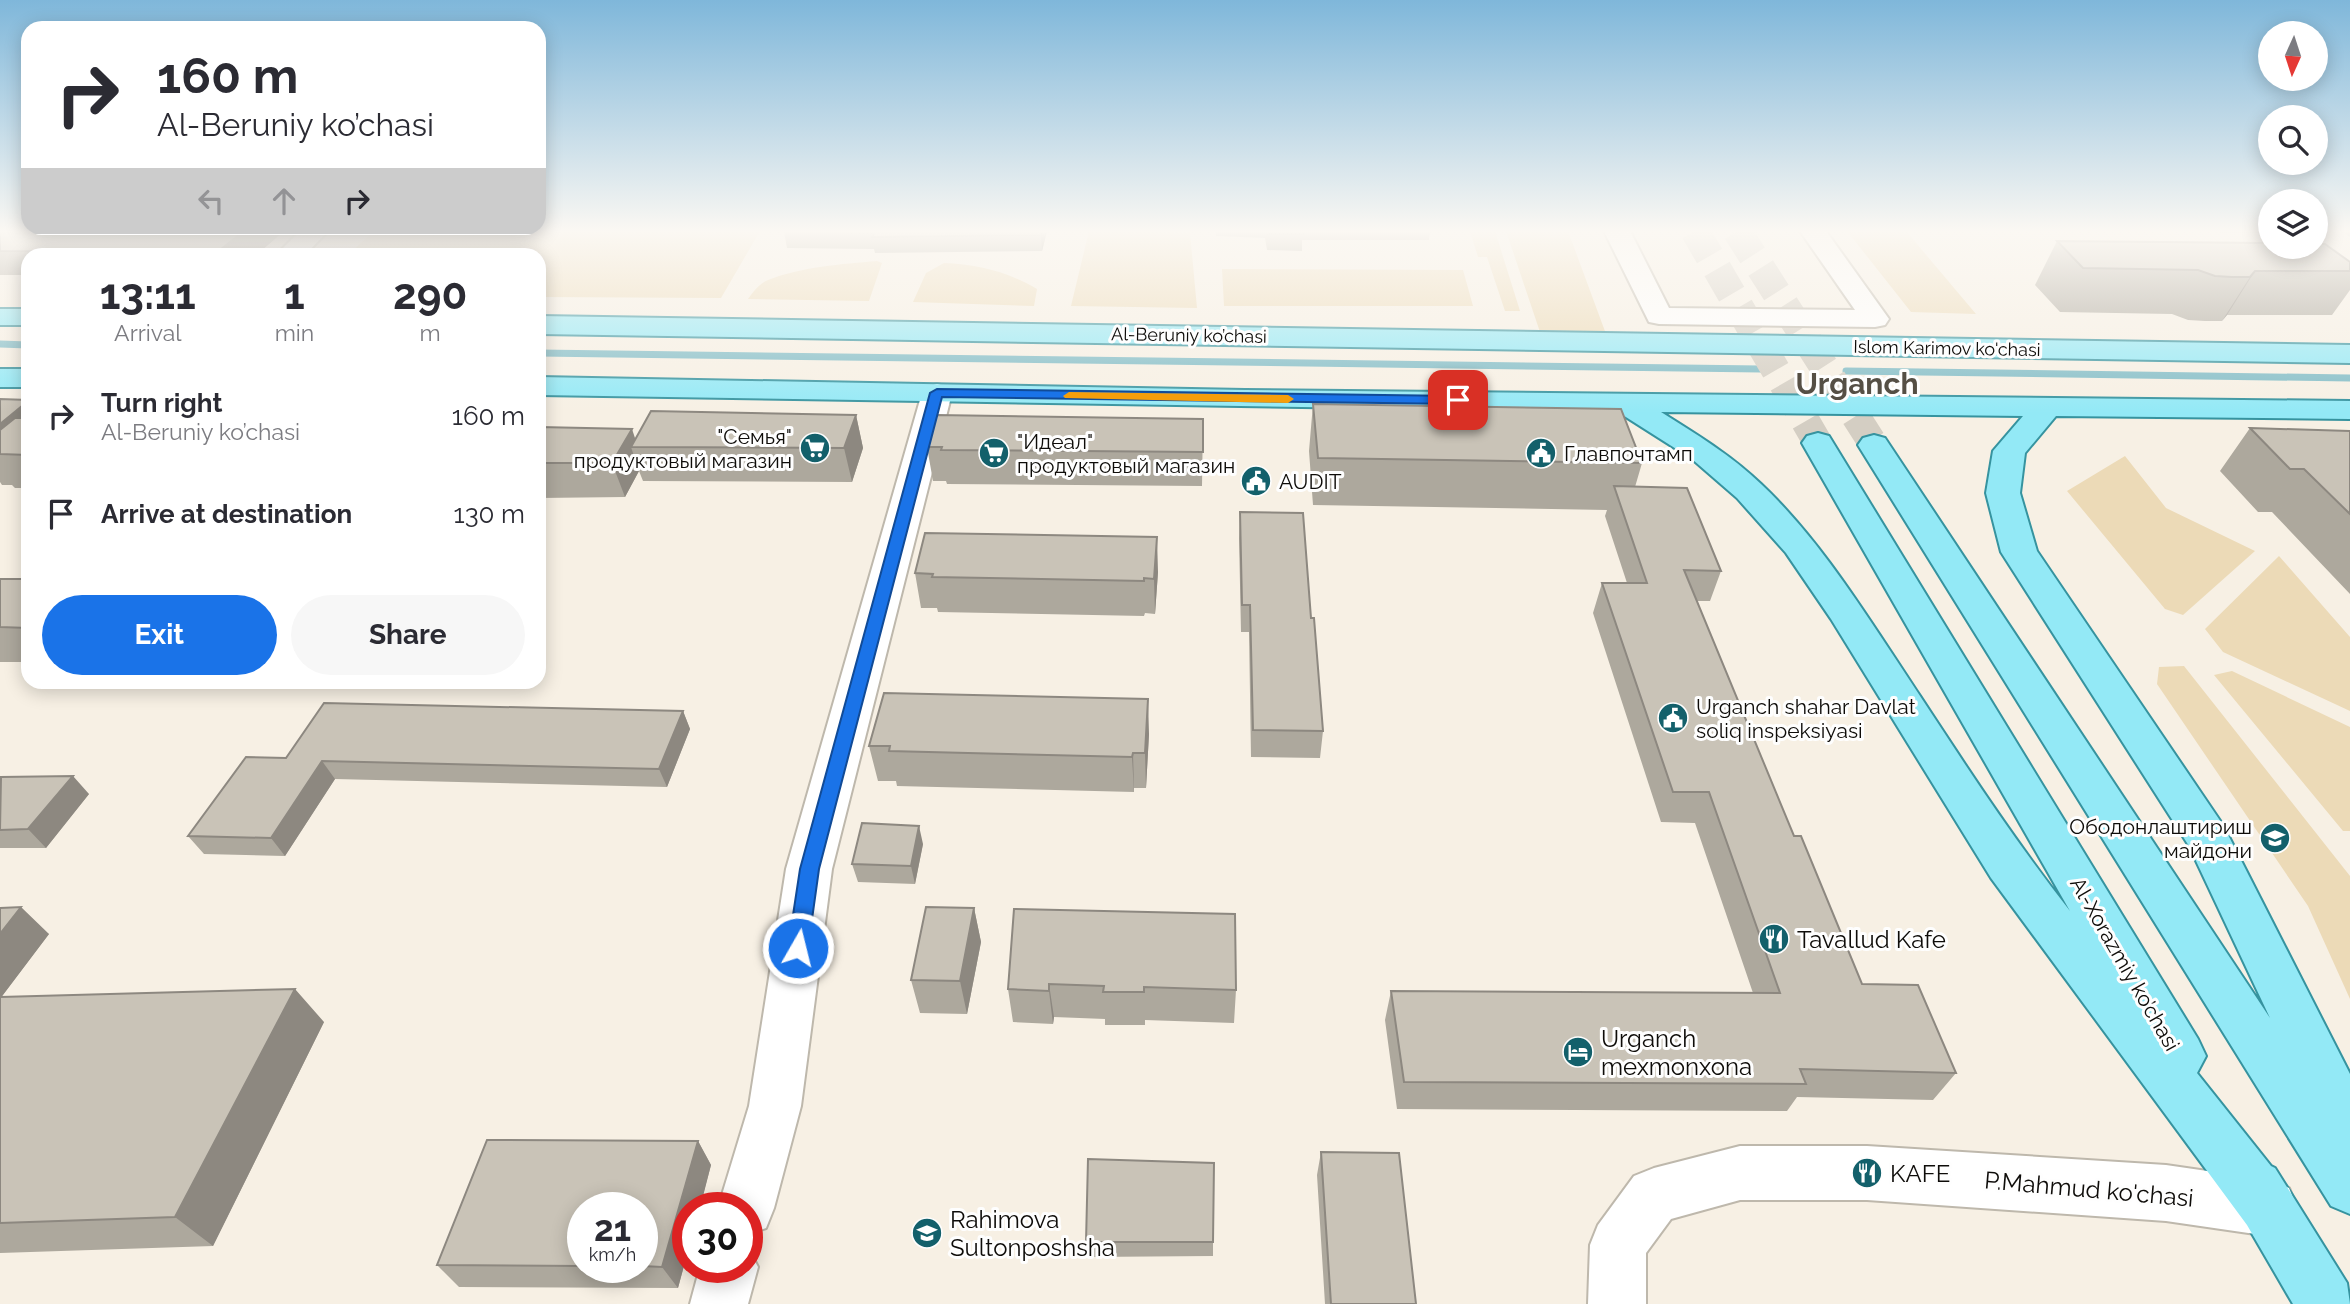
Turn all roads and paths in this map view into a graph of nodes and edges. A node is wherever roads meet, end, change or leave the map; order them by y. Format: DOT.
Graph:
graph roads {
  1 [pos="1647,292"];
  2 [pos="1856,292"];
  3 [pos="0,317"];
  4 [pos="21,317"];
  5 [pos="546,325"];
  6 [pos="1545,342"];
  7 [pos="2350,354"];
  8 [pos="0,378"];
  9 [pos="21,378"];
  10 [pos="546,386"];
  11 [pos="937,393"];
  12 [pos="1623,402"];
  13 [pos="2048,407"];
  14 [pos="2350,410"];
  15 [pos="1818,443"];
  16 [pos="1874,445"];
  17 [pos="2350,1129"];
  18 [pos="2350,1188"];
  19 [pos="751,1192"];
  20 [pos="2269,1208"];
  21 [pos="725,1283"];
  22 [pos="719,1304"];
  23 [pos="1617,1304"];
  24 [pos="2326,1304"];
  1 -- 2 [label="street"];
  3 -- 4 [label="main road"];
  5 -- 6 [label="main road, Al-Beruniy ko’chasi"];
  6 -- 7 [label="main road, Islom Karimov ko'chasi"];
  8 -- 9 [label="main road"];
  10 -- 11 [label="main road"];
  11 -- 12 [label="main road"];
  11 -- 19 [label="street"];
  12 -- 13 [label="main road"];
  12 -- 20 [label="main road"];
  13 -- 14 [label="main road"];
  13 -- 17 [label="main road"];
  15 -- 20 [label="main road, Al-Xorazmiy ko’chasi"];
  16 -- 18 [label="main road"];
  20 -- 23 [label="street, P.Mahmud ko'chasi"];
  20 -- 24 [label="main road, Al-Xorazmiy ko’chasi"];
  21 -- 22 [label="street"];
}
